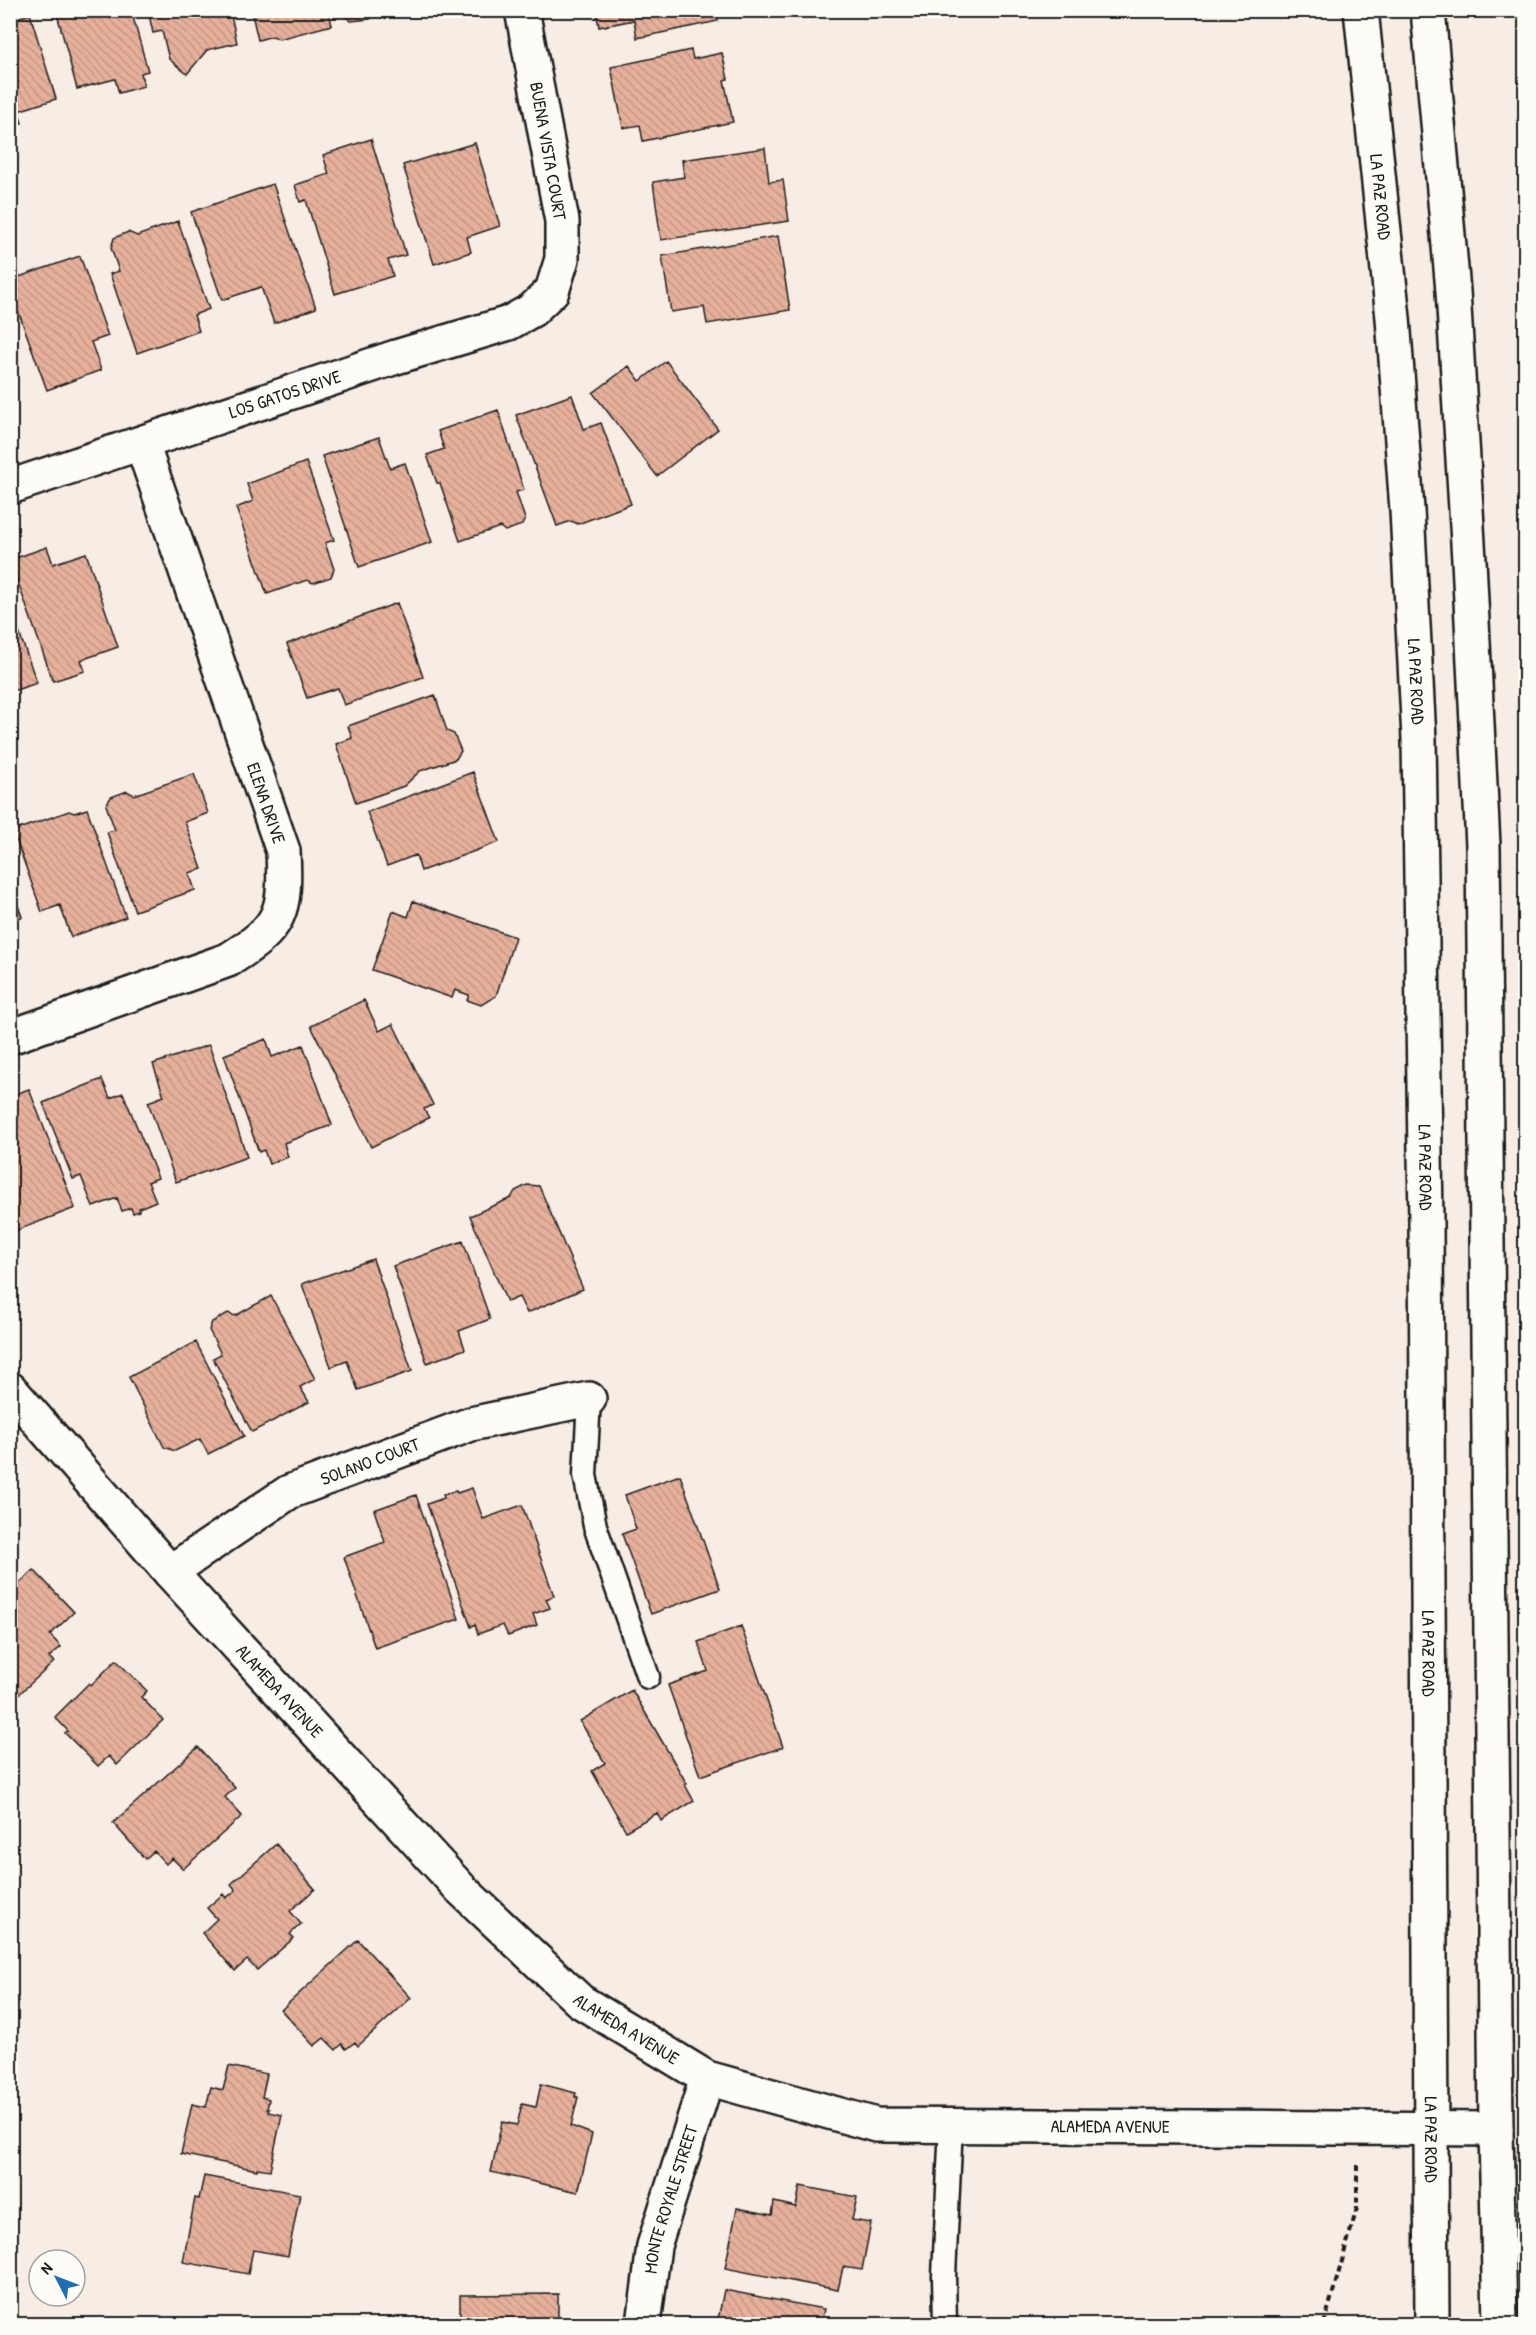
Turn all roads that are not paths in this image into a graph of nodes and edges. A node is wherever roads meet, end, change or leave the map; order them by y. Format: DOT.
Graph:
graph roads {
  1 [pos="522,10"];
  2 [pos="1361,10"];
  3 [pos="1428,10"];
  4 [pos="552,291"];
  5 [pos="142,444"];
  6 [pos="10,487"];
  7 [pos="10,1037"];
  8 [pos="10,1389"];
  9 [pos="589,1399"];
  10 [pos="170,1572"];
  11 [pos="648,1677"];
  12 [pos="707,2078"];
  13 [pos="951,2124"];
  14 [pos="1430,2128"];
  15 [pos="1496,2129"];
  16 [pos="644,2325"];
  17 [pos="945,2325"];
  18 [pos="1432,2325"];
  19 [pos="1500,2325"];
  1 -- 4 [label="main road, BUENA VISTA COURT"];
  2 -- 14 [label="main road, LA PAZ ROAD"];
  3 -- 15 [label="main road"];
  4 -- 5 [label="main road, LOS GATOS DRIVE"];
  5 -- 6 [label="main road, LOS GATOS DRIVE"];
  5 -- 7 [label="main road, ELENA DRIVE"];
  8 -- 10 [label="main road, ALAMEDA AVENUE"];
  9 -- 10 [label="main road, SOLANO COURT"];
  9 -- 11 [label="lane"];
  10 -- 12 [label="main road, ALAMEDA AVENUE"];
  12 -- 13 [label="main road, ALAMEDA AVENUE"];
  12 -- 16 [label="main road, MONTE ROYALE STREET"];
  13 -- 14 [label="main road, ALAMEDA AVENUE"];
  13 -- 17 [label="lane"];
  14 -- 15 [label="main road, ALAMEDA AVENUE"];
  14 -- 18 [label="main road, LA PAZ ROAD"];
  15 -- 19 [label="main road"];
}
